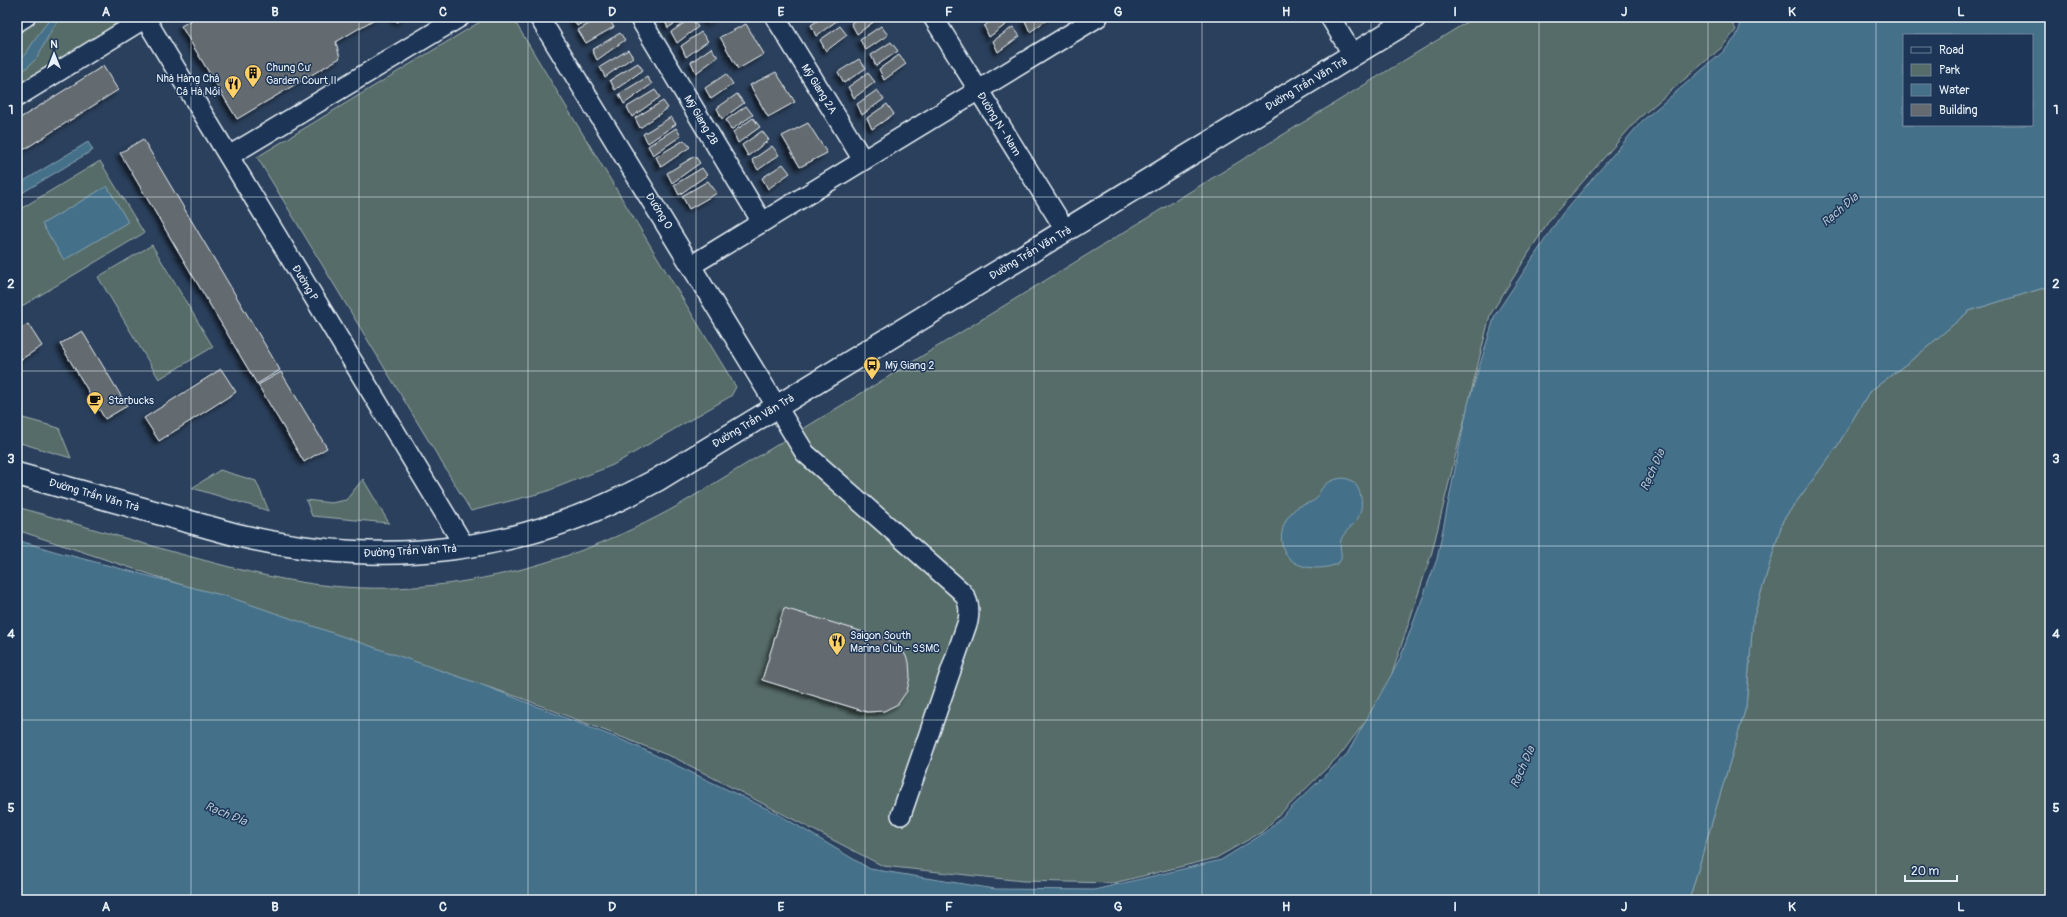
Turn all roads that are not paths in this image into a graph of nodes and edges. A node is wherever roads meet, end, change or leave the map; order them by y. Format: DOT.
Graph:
graph roads {
  1 [pos="25,17"];
  2 [pos="460,17"];
  3 [pos="539,17"];
  4 [pos="639,17"];
  5 [pos="775,17"];
  6 [pos="933,17"];
  7 [pos="1330,17"];
  8 [pos="1415,17"];
  9 [pos="146,18"];
  10 [pos="1092,18"];
  11 [pos="17,22"];
  12 [pos="1353,55"];
  13 [pos="978,90"];
  14 [pos="17,97"];
  15 [pos="229,156"];
  16 [pos="863,160"];
  17 [pos="762,222"];
  18 [pos="1066,231"];
  19 [pos="692,265"];
  20 [pos="777,406"];
  21 [pos="17,474"];
  22 [pos="466,548"];
  23 [pos="901,815"];
  1 -- 11 [label="street"];
  2 -- 15 [label="street"];
  3 -- 19 [label="street, Đường O"];
  4 -- 17 [label="street, Mỹ Giang 2B"];
  5 -- 16 [label="street, Mỹ Giang 2A"];
  6 -- 13 [label="street, Đường N - Nam"];
  7 -- 12 [label="street"];
  8 -- 12 [label="main road, Đường Trần Văn Trà"];
  9 -- 14 [label="street"];
  9 -- 15 [label="street, Đường P"];
  10 -- 13 [label="street"];
  12 -- 18 [label="main road, Đường Trần Văn Trà"];
  13 -- 16 [label="street"];
  13 -- 18 [label="street, Đường N - Nam"];
  15 -- 22 [label="street, Đường P"];
  16 -- 17 [label="street"];
  17 -- 19 [label="street"];
  18 -- 20 [label="main road, Đường Trần Văn Trà"];
  19 -- 20 [label="street, Đường O"];
  20 -- 22 [label="main road, Đường Trần Văn Trà"];
  20 -- 23 [label="street, Đường O"];
  21 -- 22 [label="main road, Đường Trần Văn Trà"];
}
